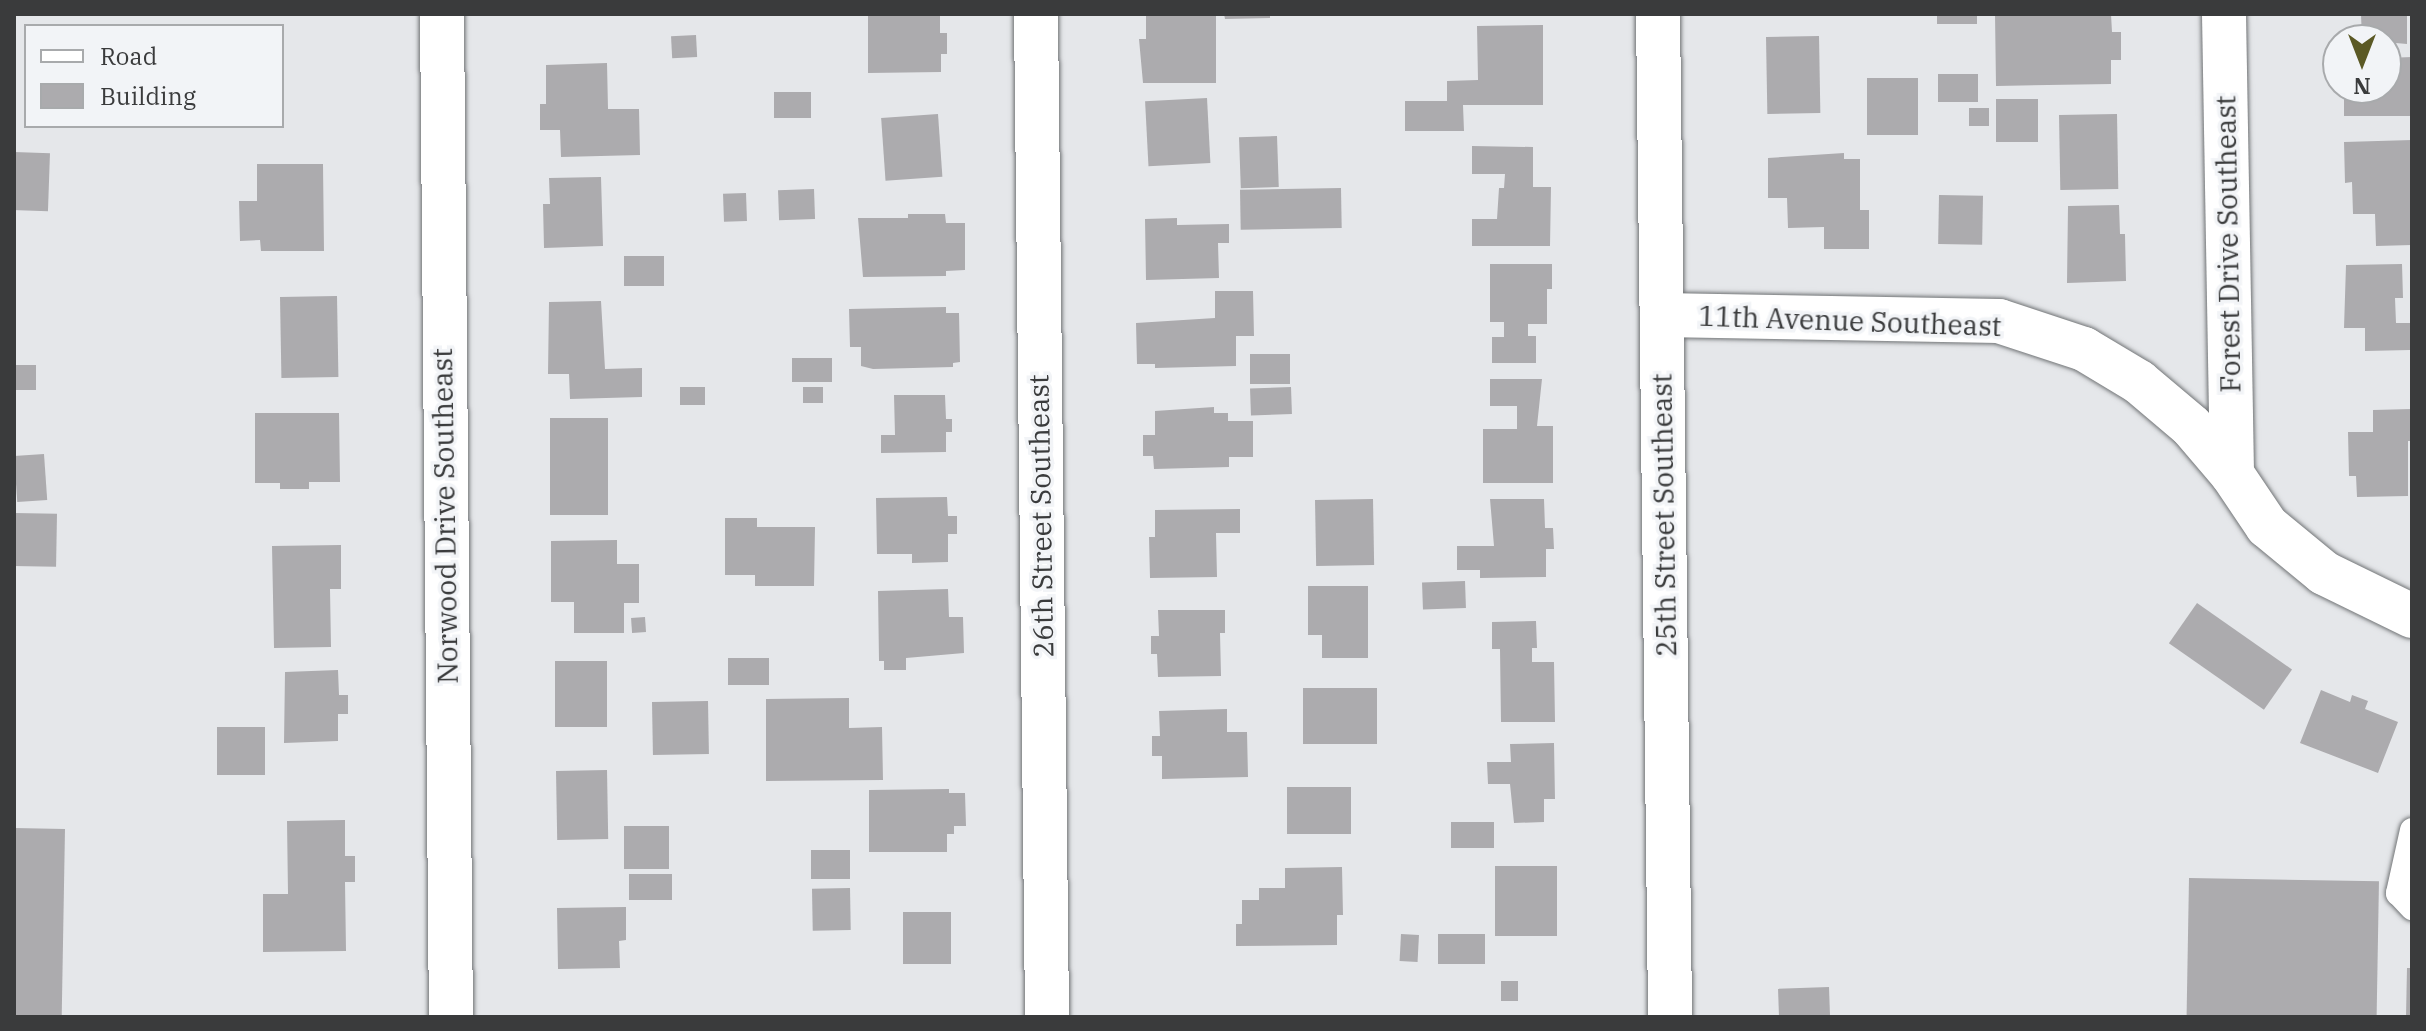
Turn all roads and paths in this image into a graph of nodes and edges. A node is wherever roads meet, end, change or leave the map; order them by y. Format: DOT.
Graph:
graph roads {
  1 [pos="442,14"];
  2 [pos="1036,14"];
  3 [pos="1658,14"];
  4 [pos="2224,14"];
  5 [pos="1662,315"];
  6 [pos="2232,474"];
  7 [pos="2412,616"];
  8 [pos="2412,830"];
  9 [pos="2412,908"];
  10 [pos="451,1017"];
  11 [pos="1047,1017"];
  12 [pos="1670,1017"];
  1 -- 10 [label="street, Norwood Drive Southeast"];
  2 -- 11 [label="street, 26th Street Southeast"];
  3 -- 5 [label="street, 25th Street Southeast"];
  4 -- 6 [label="street, Forest Drive Southeast"];
  5 -- 6 [label="street, 11th Avenue Southeast"];
  5 -- 12 [label="street, 25th Street Southeast"];
  6 -- 7 [label="street, 11th Avenue Southeast"];
  8 -- 9 [label="lane"];
}
